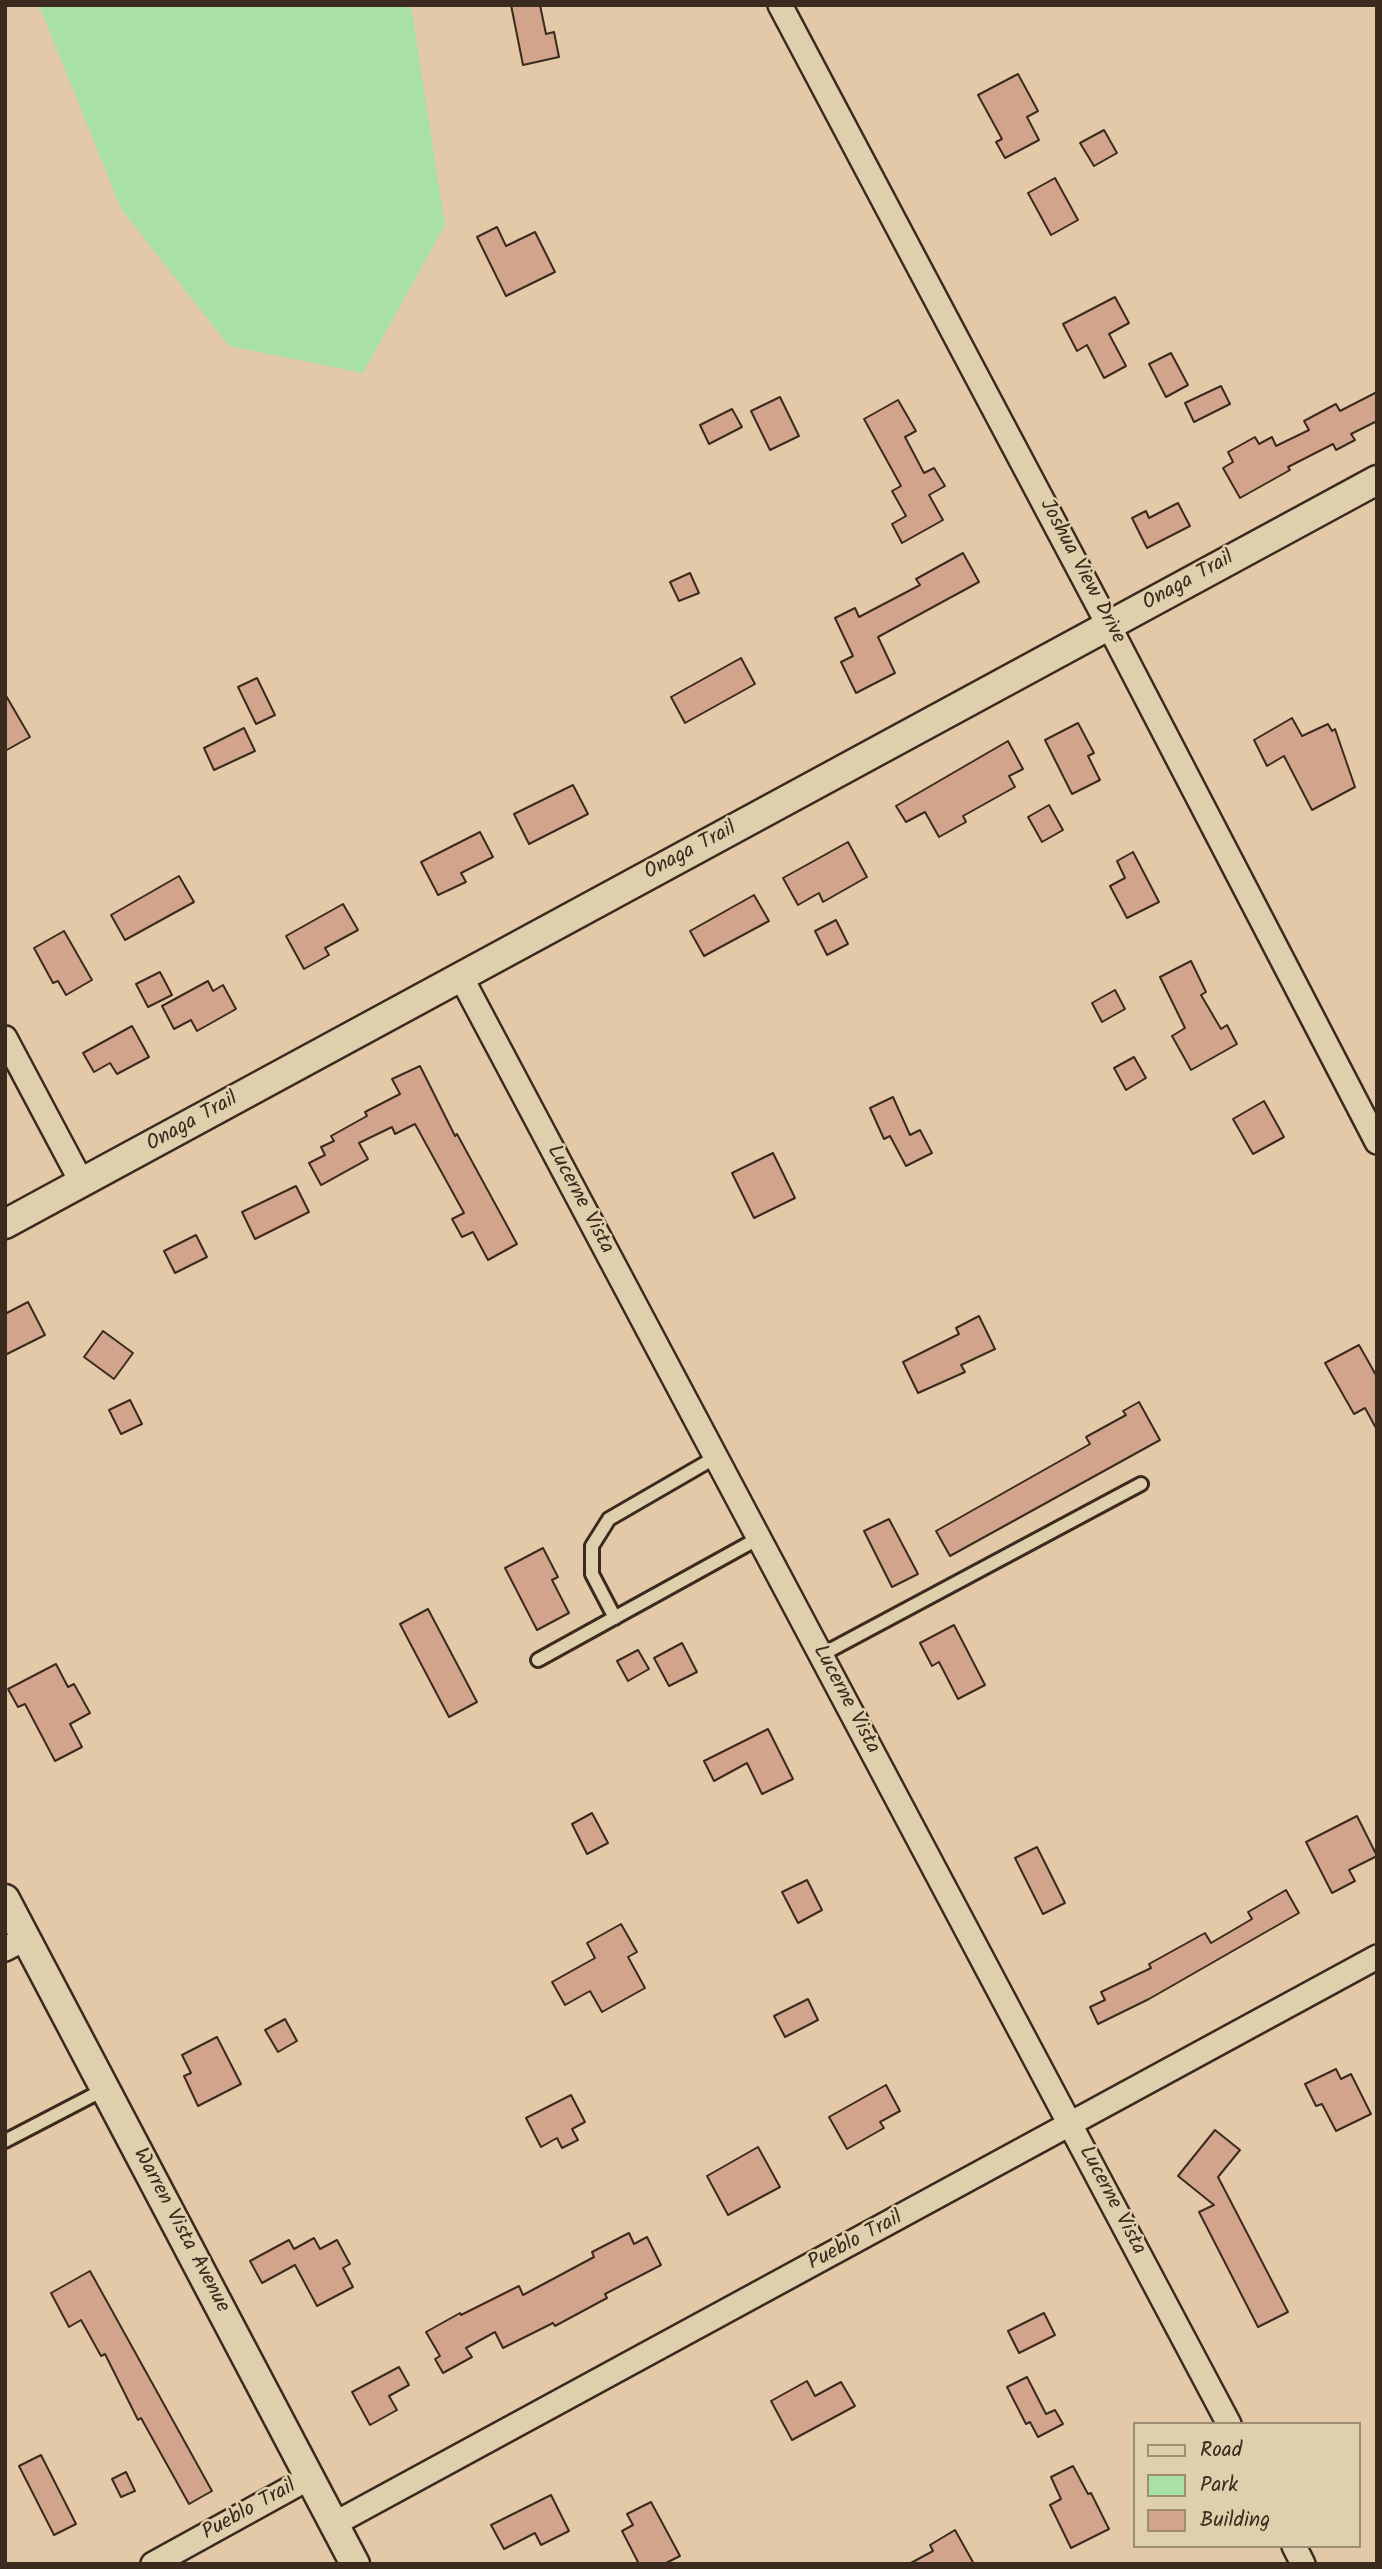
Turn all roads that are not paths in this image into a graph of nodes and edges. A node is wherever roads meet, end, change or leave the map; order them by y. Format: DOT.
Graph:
graph roads {
  1 [pos="780,5"];
  2 [pos="1377,480"];
  3 [pos="1109,626"];
  4 [pos="461,977"];
  5 [pos="5,1038"];
  6 [pos="1377,1142"];
  7 [pos="82,1183"];
  8 [pos="5,1224"];
  9 [pos="716,1457"];
  10 [pos="1141,1484"];
  11 [pos="759,1538"];
  12 [pos="615,1618"];
  13 [pos="821,1655"];
  14 [pos="538,1660"];
  15 [pos="5,1899"];
  16 [pos="16,1943"];
  17 [pos="1377,1957"];
  18 [pos="106,2089"];
  19 [pos="1070,2125"];
  20 [pos="5,2141"];
  21 [pos="1228,2422"];
  22 [pos="309,2479"];
  23 [pos="334,2524"];
  24 [pos="1295,2548"];
  25 [pos="153,2564"];
  26 [pos="355,2564"];
  27 [pos="1303,2564"];
  1 -- 3 [label="street, Joshua View Drive"];
  2 -- 3 [label="street, Onaga Trail"];
  3 -- 4 [label="street, Onaga Trail"];
  3 -- 6 [label="street, Joshua View Drive"];
  4 -- 7 [label="street, Onaga Trail"];
  4 -- 9 [label="street, Lucerne Vista"];
  5 -- 7 [label="street"];
  7 -- 8 [label="street, Onaga Trail"];
  9 -- 11 [label="street, Lucerne Vista"];
  9 -- 12 [label="lane"];
  10 -- 13 [label="lane"];
  11 -- 12 [label="lane"];
  11 -- 13 [label="street, Lucerne Vista"];
  12 -- 14 [label="lane"];
  13 -- 19 [label="street, Lucerne Vista"];
  15 -- 16 [label="street, Warren Vista Avenue"];
  16 -- 18 [label="street, Warren Vista Avenue"];
  17 -- 19 [label="street, Pueblo Trail"];
  18 -- 20 [label="lane"];
  18 -- 22 [label="street, Warren Vista Avenue"];
  19 -- 21 [label="street, Lucerne Vista"];
  19 -- 23 [label="street, Pueblo Trail"];
  22 -- 23 [label="street, Warren Vista Avenue"];
  22 -- 25 [label="street, Pueblo Trail"];
  23 -- 26 [label="street, Warren Vista Avenue"];
  24 -- 27 [label="street"];
}
